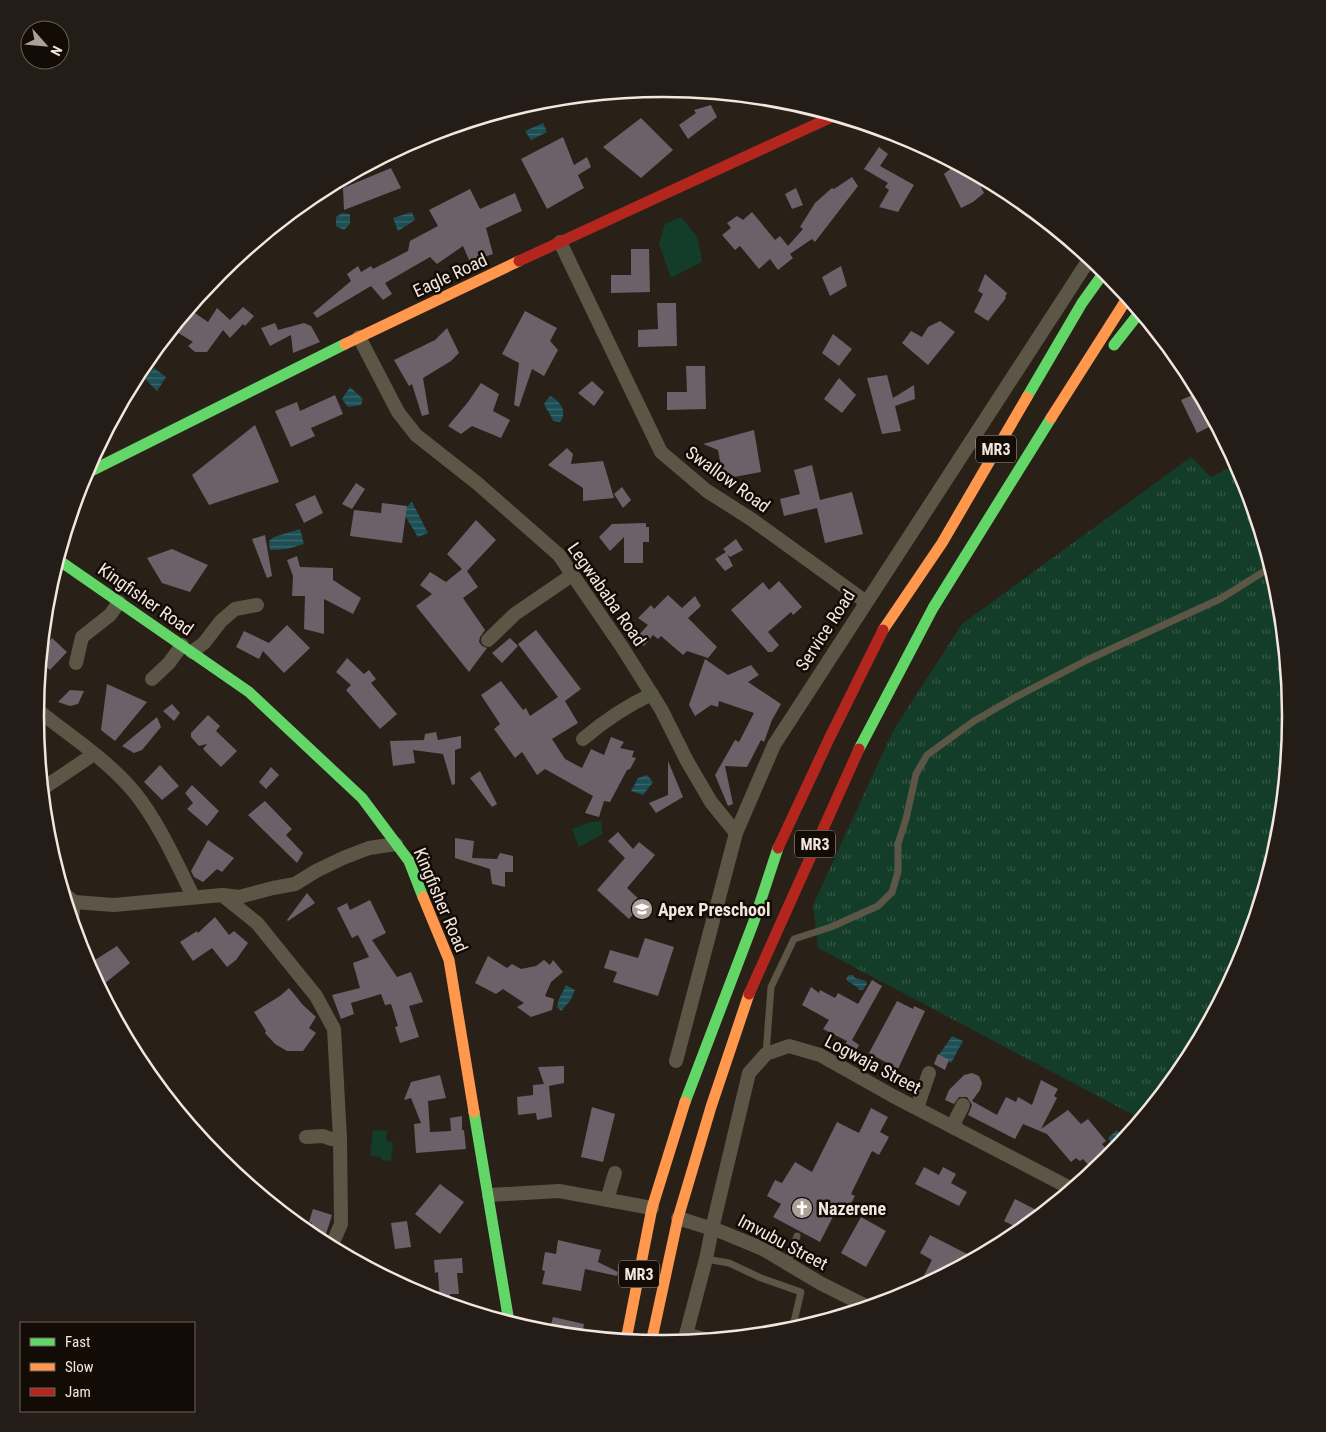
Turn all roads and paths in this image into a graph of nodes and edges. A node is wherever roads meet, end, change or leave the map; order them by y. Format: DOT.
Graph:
graph roads {
  1 [pos="827,119"];
  2 [pos="560,242"];
  3 [pos="1086,264"];
  4 [pos="1100,277"];
  5 [pos="1124,303"];
  6 [pos="1136,317"];
  7 [pos="359,337"];
  8 [pos="95,470"];
  9 [pos="1003,493"];
  10 [pos="63,563"];
  11 [pos="1264,571"];
  12 [pos="572,575"];
  13 [pos="119,602"];
  14 [pos="866,602"];
  15 [pos="257,605"];
  16 [pos="488,640"];
  17 [pos="187,649"];
  18 [pos="76,663"];
  19 [pos="152,679"];
  20 [pos="652,694"];
  21 [pos="44,715"];
  22 [pos="583,739"];
  23 [pos="94,754"];
  24 [pos="48,785"];
  25 [pos="736,833"];
  26 [pos="396,844"];
  27 [pos="222,895"];
  28 [pos="193,896"];
  29 [pos="72,898"];
  30 [pos="766,1054"];
  31 [pos="676,1061"];
  32 [pos="929,1073"];
  33 [pos="963,1105"];
  34 [pos="917,1108"];
  35 [pos="954,1128"];
  36 [pos="306,1137"];
  37 [pos="340,1138"];
  38 [pos="615,1173"];
  39 [pos="1066,1186"];
  40 [pos="489,1195"];
  41 [pos="607,1200"];
  42 [pos="652,1208"];
  43 [pos="678,1218"];
  44 [pos="712,1229"];
  45 [pos="797,1236"];
  46 [pos="334,1240"];
  47 [pos="706,1259"];
  48 [pos="787,1263"];
  49 [pos="860,1303"];
  50 [pos="508,1315"];
  51 [pos="794,1321"];
  52 [pos="627,1334"];
  53 [pos="685,1334"];
  54 [pos="653,1335"];
  1 -- 2 [label="main road, Eagle Road"];
  2 -- 7 [label="main road, Eagle Road"];
  2 -- 14 [label="street, Swallow Road"];
  3 -- 14 [label="street, Service Road"];
  4 -- 42 [label="main road, MR3"];
  5 -- 9 [label="main road, MR3"];
  6 -- 9 [label="main road"];
  7 -- 8 [label="main road, Eagle Road"];
  7 -- 12 [label="street, Legwababa Road"];
  9 -- 43 [label="main road, MR3"];
  10 -- 13 [label="main road, Kingfisher Road"];
  11 -- 30 [label="lane"];
  12 -- 16 [label="street"];
  12 -- 20 [label="street, Legwababa Road"];
  13 -- 17 [label="main road, Kingfisher Road"];
  13 -- 18 [label="street"];
  14 -- 25 [label="street, Service Road"];
  15 -- 17 [label="street"];
  17 -- 19 [label="street"];
  17 -- 26 [label="main road, Kingfisher Road"];
  20 -- 22 [label="street"];
  20 -- 25 [label="street, Legwababa Road"];
  21 -- 23 [label="street"];
  23 -- 24 [label="street"];
  23 -- 28 [label="street"];
  25 -- 31 [label="street, Service Road"];
  26 -- 27 [label="street"];
  26 -- 40 [label="main road, Kingfisher Road"];
  27 -- 28 [label="street"];
  27 -- 37 [label="street"];
  28 -- 29 [label="street"];
  30 -- 34 [label="street, Logwaja Street"];
  30 -- 44 [label="street, Logwaja Street"];
  32 -- 34 [label="street"];
  33 -- 35 [label="street"];
  34 -- 35 [label="street, Logwaja Street"];
  35 -- 39 [label="street, Logwaja Street"];
  36 -- 37 [label="street"];
  37 -- 46 [label="street"];
  38 -- 41 [label="street"];
  40 -- 41 [label="street"];
  40 -- 50 [label="main road, Kingfisher Road"];
  41 -- 42 [label="street"];
  42 -- 52 [label="main road, MR3"];
  43 -- 44 [label="street, Imvubu Street"];
  43 -- 54 [label="main road, MR3"];
  44 -- 47 [label="street"];
  44 -- 48 [label="street, Imvubu Street"];
  45 -- 48 [label="lane"];
  47 -- 51 [label="lane"];
  47 -- 53 [label="street"];
  48 -- 49 [label="street, Imvubu Street"];
}
